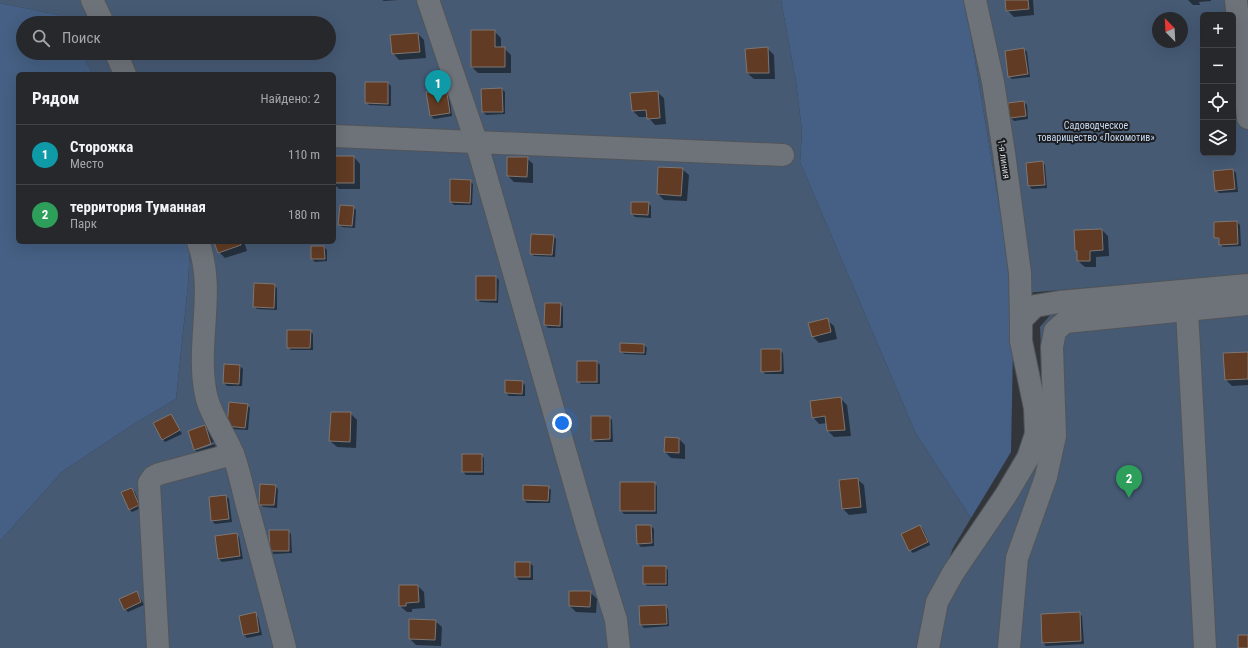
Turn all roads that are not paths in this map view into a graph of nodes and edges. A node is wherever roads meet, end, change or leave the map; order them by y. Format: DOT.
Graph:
graph roads {
  1 [pos="92,0"];
  2 [pos="428,0"];
  3 [pos="975,0"];
  4 [pos="1236,0"];
  5 [pos="99,16"];
  6 [pos="119,60"];
  7 [pos="124,72"];
  8 [pos="1248,118"];
  9 [pos="336,136"];
  10 [pos="476,141"];
  11 [pos="782,155"];
  12 [pos="199,244"];
  13 [pos="1248,286"];
  14 [pos="1248,304"];
  15 [pos="1187,310"];
  16 [pos="1021,320"];
  17 [pos="233,454"];
  18 [pos="158,648"];
  19 [pos="284,648"];
  20 [pos="619,648"];
  21 [pos="928,648"];
  22 [pos="1009,648"];
  23 [pos="1205,648"];
  1 -- 5 [label="street"];
  2 -- 10 [label="street"];
  3 -- 16 [label="street, 1-я линия"];
  4 -- 8 [label="street"];
  6 -- 7 [label="street"];
  9 -- 10 [label="street"];
  10 -- 11 [label="street"];
  10 -- 20 [label="street"];
  12 -- 17 [label="street"];
  13 -- 16 [label="street"];
  14 -- 15 [label="street"];
  15 -- 22 [label="street"];
  15 -- 23 [label="street"];
  16 -- 21 [label="street, 1-я линия"];
  17 -- 18 [label="street"];
  17 -- 19 [label="street"];
}
